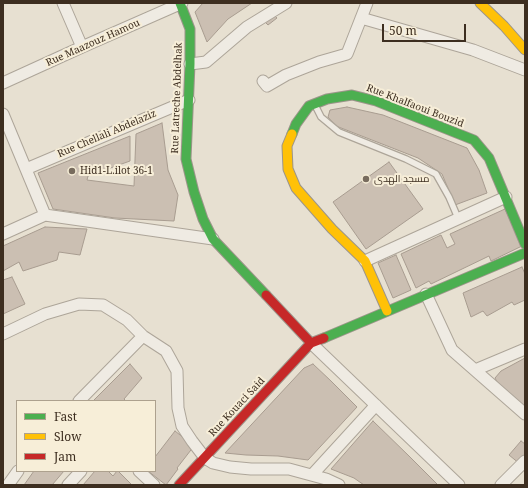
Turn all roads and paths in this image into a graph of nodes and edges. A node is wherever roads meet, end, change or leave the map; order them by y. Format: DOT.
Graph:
graph roads {
  1 [pos="63,3"];
  2 [pos="181,3"];
  3 [pos="286,3"];
  4 [pos="367,3"];
  5 [pos="480,3"];
  6 [pos="361,18"];
  7 [pos="82,47"];
  8 [pos="525,50"];
  9 [pos="190,64"];
  10 [pos="525,70"];
  11 [pos="263,81"];
  12 [pos="3,83"];
  13 [pos="188,100"];
  14 [pos="314,104"];
  15 [pos="3,114"];
  16 [pos="26,169"];
  17 [pos="506,197"];
  18 [pos="45,215"];
  19 [pos="458,218"];
  20 [pos="3,234"];
  21 [pos="213,239"];
  22 [pos="525,244"];
  23 [pos="525,253"];
  24 [pos="365,261"];
  25 [pos="426,294"];
  26 [pos="386,311"];
  27 [pos="3,334"];
  28 [pos="143,336"];
  29 [pos="311,343"];
  30 [pos="525,349"];
  31 [pos="475,370"];
  32 [pos="80,400"];
  33 [pos="376,405"];
  34 [pos="525,414"];
  35 [pos="205,458"];
  36 [pos="525,462"];
  37 [pos="17,472"];
  38 [pos="79,472"];
  39 [pos="141,472"];
  40 [pos="312,475"];
  41 [pos="8,485"];
  42 [pos="68,485"];
  43 [pos="154,485"];
  44 [pos="179,485"];
  45 [pos="339,485"];
  46 [pos="459,485"];
  47 [pos="501,485"];
  1 -- 7 [label="street"];
  2 -- 7 [label="street, Rue Maazouz Hamou"];
  2 -- 9 [label="street, Rue Latreche Abdelhak"];
  3 -- 9 [label="street"];
  4 -- 6 [label="street"];
  5 -- 8 [label="street"];
  6 -- 10 [label="street"];
  6 -- 11 [label="street"];
  7 -- 12 [label="street, Rue Maazouz Hamou"];
  9 -- 13 [label="street, Rue Latreche Abdelhak"];
  13 -- 16 [label="street, Rue Chellali Abdelaziz"];
  13 -- 21 [label="street, Rue Latreche Abdelhak"];
  14 -- 17 [label="street, Rue Khalfaoui Bouzid"];
  14 -- 19 [label="lane"];
  14 -- 24 [label="street, Rue Khalfaoui Bouzid"];
  15 -- 16 [label="street"];
  16 -- 18 [label="street"];
  17 -- 19 [label="street"];
  17 -- 22 [label="street, Rue Khalfaoui Bouzid"];
  18 -- 20 [label="street"];
  18 -- 21 [label="street"];
  19 -- 24 [label="street"];
  21 -- 29 [label="street, Rue Latreche Abdelhak"];
  23 -- 25 [label="street"];
  24 -- 26 [label="street, Rue Khalfaoui Bouzid"];
  25 -- 26 [label="street"];
  25 -- 31 [label="street"];
  26 -- 29 [label="street"];
  27 -- 28 [label="street"];
  28 -- 32 [label="street"];
  28 -- 35 [label="street"];
  29 -- 33 [label="street"];
  29 -- 35 [label="street, Rue Kouaci Said"];
  30 -- 31 [label="street"];
  31 -- 34 [label="street"];
  33 -- 40 [label="street"];
  33 -- 46 [label="street"];
  35 -- 40 [label="street"];
  35 -- 44 [label="street, Rue Kouaci Said"];
  36 -- 47 [label="street"];
  37 -- 41 [label="street"];
  38 -- 42 [label="street"];
  39 -- 43 [label="street"];
  40 -- 45 [label="street"];
}
